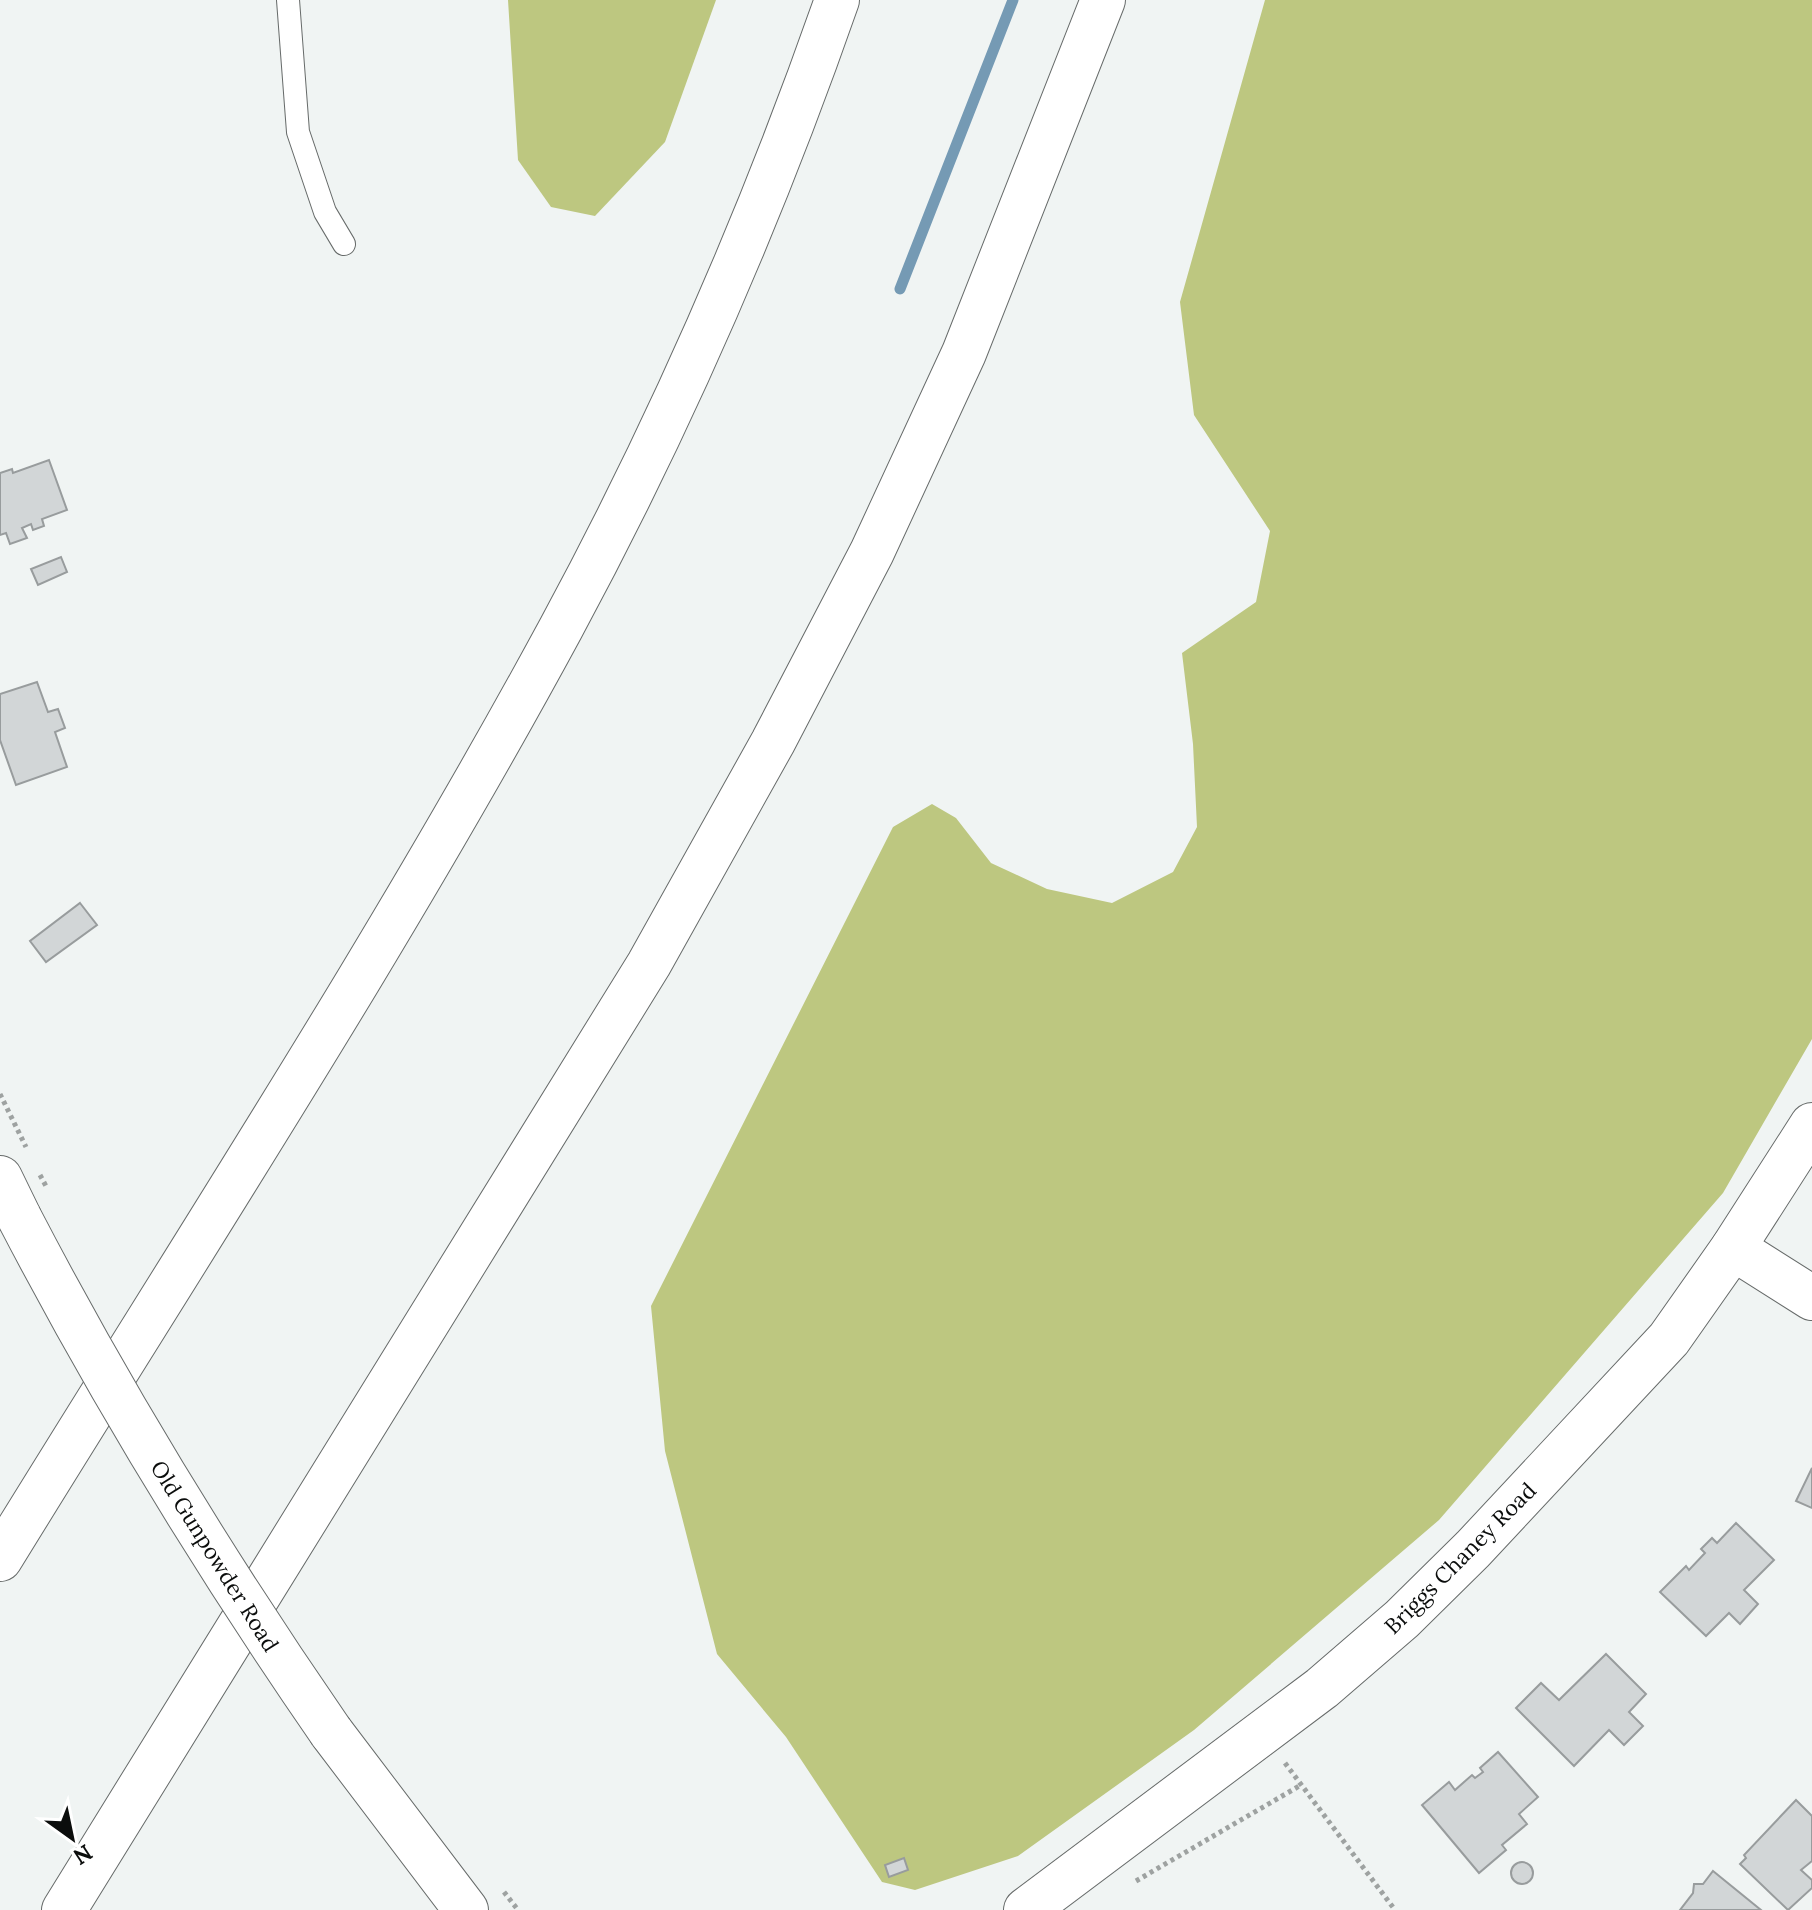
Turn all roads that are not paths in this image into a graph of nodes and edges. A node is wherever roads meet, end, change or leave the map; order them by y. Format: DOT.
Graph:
graph roads {
  1 [pos="288,0"];
  2 [pos="814,0"];
  3 [pos="837,0"];
  4 [pos="1103,0"];
  5 [pos="344,244"];
  6 [pos="650,451"];
  7 [pos="1812,1125"];
  8 [pos="20,1176"];
  9 [pos="1733,1248"];
  10 [pos="1812,1298"];
  11 [pos="0,1559"];
  12 [pos="64,1910"];
  13 [pos="466,1910"];
  14 [pos="1026,1910"];
  1 -- 5 [label="lane"];
  2 -- 6 [label="main road"];
  3 -- 6 [label="main road"];
  4 -- 12 [label="main road"];
  6 -- 11 [label="main road"];
  7 -- 9 [label="main road, Briggs Chaney Road"];
  8 -- 13 [label="main road, Old Gunpowder Road, bridge"];
  9 -- 10 [label="main road"];
  9 -- 14 [label="main road, Briggs Chaney Road"];
}
